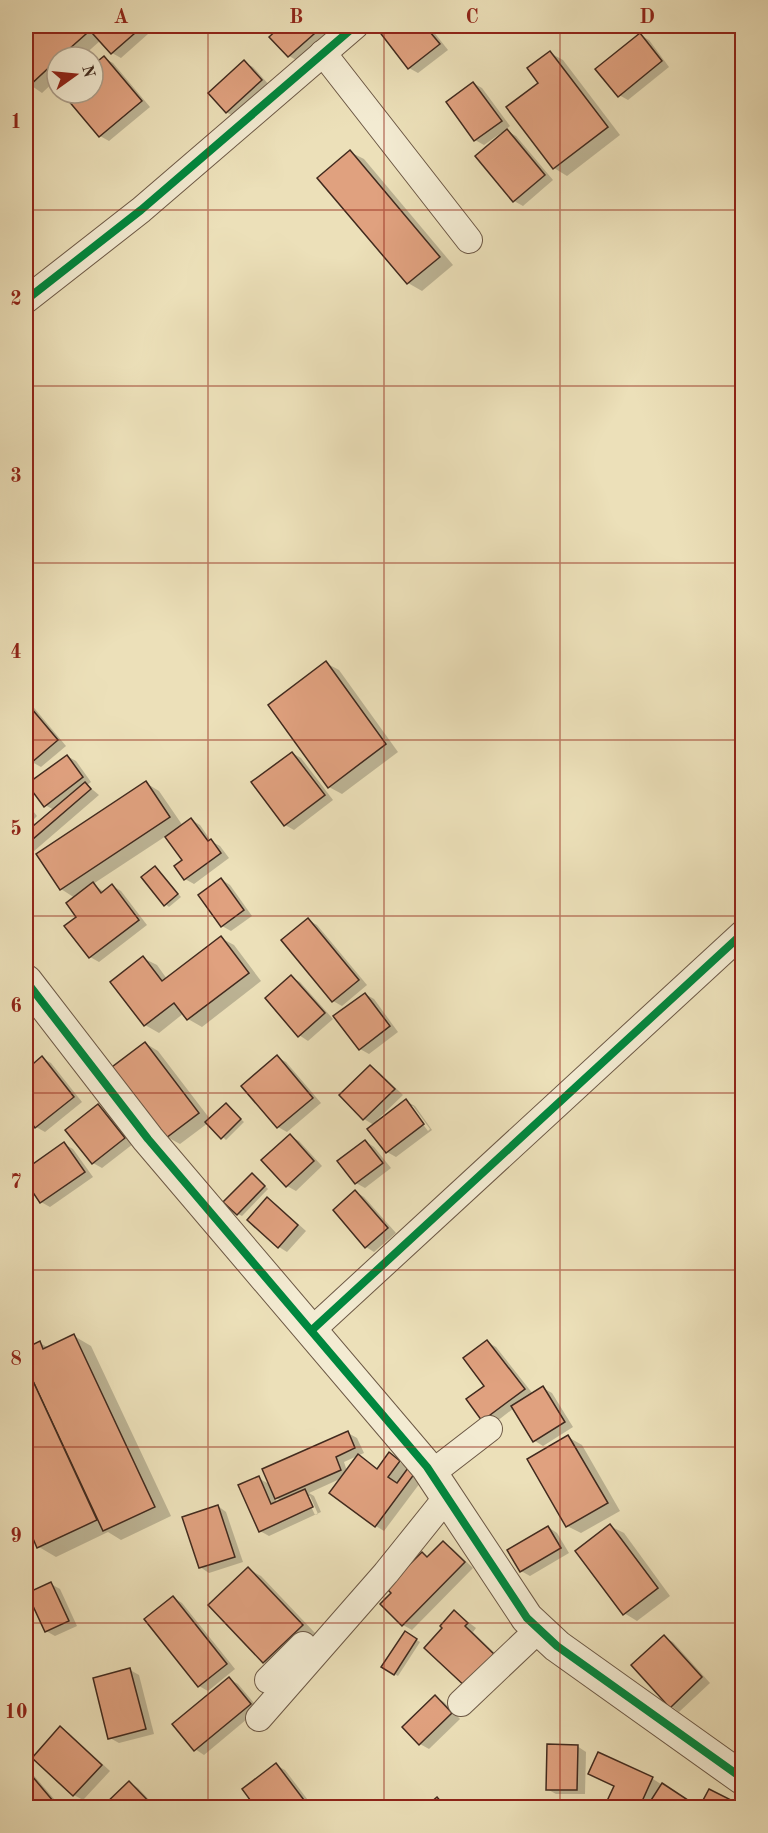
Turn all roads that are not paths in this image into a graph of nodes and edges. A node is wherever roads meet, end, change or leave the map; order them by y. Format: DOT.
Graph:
graph roads {
  1 [pos="355,26"];
  2 [pos="323,53"];
  3 [pos="469,240"];
  4 [pos="26,300"];
  5 [pos="742,934"];
  6 [pos="26,981"];
  7 [pos="312,1330"];
  8 [pos="489,1429"];
  9 [pos="440,1485"];
  10 [pos="539,1629"];
  11 [pos="268,1680"];
  12 [pos="461,1702"];
  13 [pos="260,1718"];
  14 [pos="742,1778"];
  1 -- 2 [label="street"];
  2 -- 3 [label="street"];
  2 -- 4 [label="street"];
  5 -- 7 [label="street"];
  6 -- 7 [label="street"];
  7 -- 9 [label="street"];
  8 -- 9 [label="street"];
  9 -- 10 [label="street"];
  9 -- 11 [label="street"];
  9 -- 13 [label="street"];
  10 -- 12 [label="street"];
  10 -- 14 [label="street"];
}
